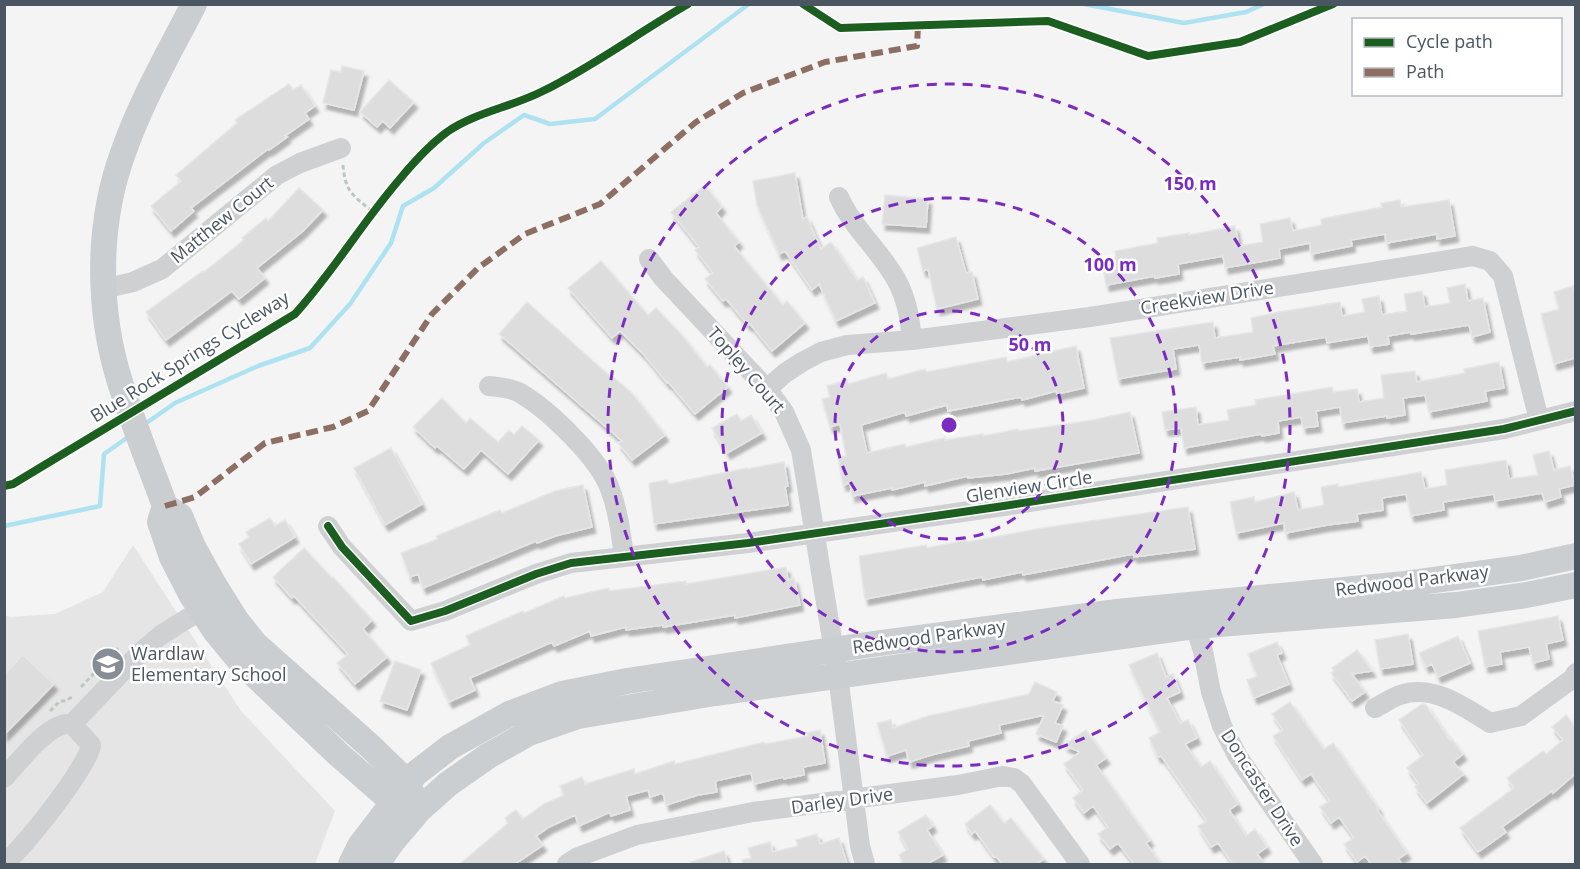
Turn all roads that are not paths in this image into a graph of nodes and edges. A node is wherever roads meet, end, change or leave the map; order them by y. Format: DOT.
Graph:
graph roads {
  1 [pos="194,4"];
  2 [pos="341,148"];
  3 [pos="839,196"];
  4 [pos="649,259"];
  5 [pos="103,289"];
  6 [pos="912,340"];
  7 [pos="489,386"];
  8 [pos="767,389"];
  9 [pos="1575,411"];
  10 [pos="1539,420"];
  11 [pos="165,506"];
  12 [pos="328,526"];
  13 [pos="815,533"];
  14 [pos="624,556"];
  15 [pos="1574,562"];
  16 [pos="1575,585"];
  17 [pos="201,610"];
  18 [pos="1192,615"];
  19 [pos="236,620"];
  20 [pos="833,651"];
  21 [pos="1575,673"];
  22 [pos="838,676"];
  23 [pos="1375,708"];
  24 [pos="72,724"];
  25 [pos="4,778"];
  26 [pos="400,793"];
  27 [pos="854,799"];
  28 [pos="419,810"];
  29 [pos="4,863"];
  30 [pos="351,864"];
  31 [pos="377,864"];
  32 [pos="567,864"];
  33 [pos="865,864"];
  34 [pos="1080,864"];
  35 [pos="1313,864"];
  1 -- 5 [label="main road"];
  2 -- 5 [label="street, Matthew Court"];
  3 -- 6 [label="street"];
  4 -- 8 [label="street, Topley Court"];
  5 -- 11 [label="main road"];
  6 -- 8 [label="street, Creekview Drive"];
  6 -- 10 [label="street, Creekview Drive"];
  7 -- 14 [label="street"];
  8 -- 13 [label="street, Topley Court"];
  9 -- 10 [label="street, Glenview Circle"];
  10 -- 13 [label="street, Glenview Circle"];
  11 -- 17 [label="main road"];
  11 -- 19 [label="main road"];
  12 -- 14 [label="street, Glenview Circle"];
  13 -- 14 [label="street, Glenview Circle"];
  13 -- 20 [label="street, Topley Court"];
  15 -- 18 [label="main road, Redwood Parkway"];
  16 -- 18 [label="main road, Redwood Parkway"];
  17 -- 19 [label="street"];
  17 -- 24 [label="street"];
  17 -- 26 [label="main road"];
  18 -- 20 [label="main road, Redwood Parkway"];
  18 -- 22 [label="main road, Redwood Parkway"];
  18 -- 35 [label="street, Doncaster Drive"];
  19 -- 26 [label="main road"];
  20 -- 22 [label="street, Topley Court"];
  20 -- 26 [label="main road, Redwood Parkway"];
  21 -- 23 [label="street"];
  22 -- 27 [label="street, Topley Court"];
  22 -- 28 [label="main road, Redwood Parkway"];
  24 -- 25 [label="street"];
  24 -- 29 [label="street"];
  26 -- 28 [label="main road"];
  26 -- 30 [label="main road, Redwood Parkway"];
  27 -- 32 [label="street, Darley Drive"];
  27 -- 33 [label="street, Topley Court"];
  27 -- 34 [label="street, Darley Drive"];
  28 -- 31 [label="main road, Redwood Parkway"];
}
